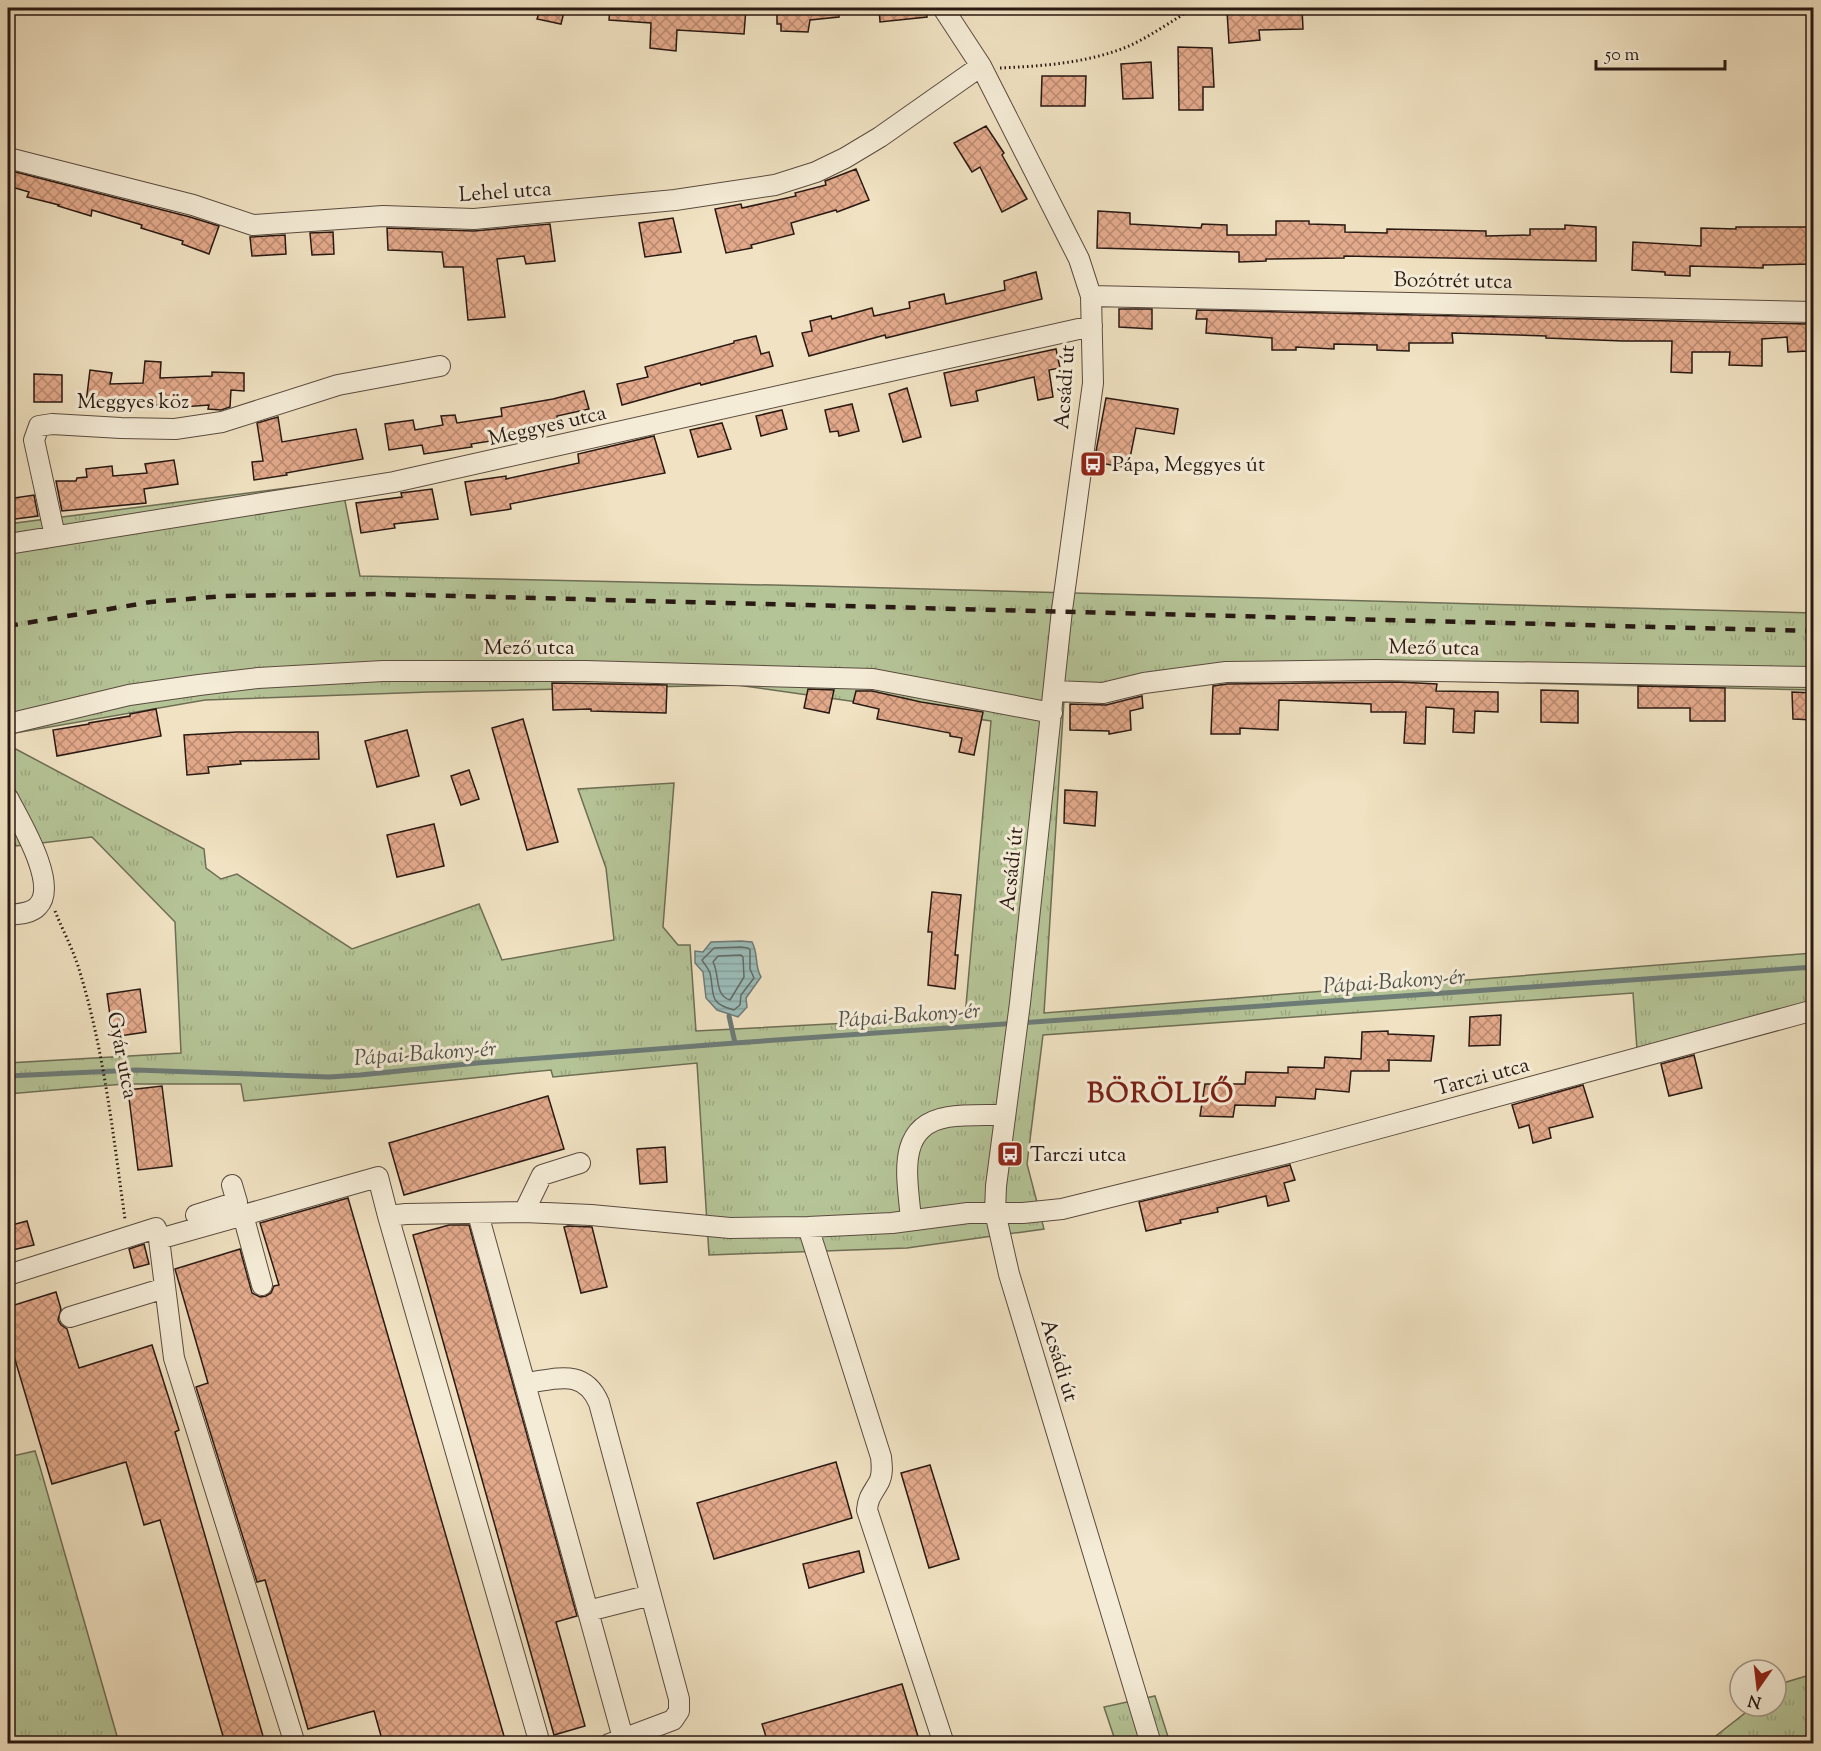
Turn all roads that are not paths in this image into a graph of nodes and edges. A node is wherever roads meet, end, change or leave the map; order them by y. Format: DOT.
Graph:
graph roads {
  1 [pos="942,10"];
  2 [pos="981,66"];
  3 [pos="8,158"];
  4 [pos="1091,296"];
  5 [pos="1814,312"];
  6 [pos="1092,326"];
  7 [pos="440,366"];
  8 [pos="55,536"];
  9 [pos="8,543"];
  10 [pos="1814,677"];
  11 [pos="1055,691"];
  12 [pos="1052,713"];
  13 [pos="8,724"];
  14 [pos="8,798"];
  15 [pos="8,915"];
  16 [pos="1814,1010"];
  17 [pos="1004,1115"];
  18 [pos="580,1162"];
  19 [pos="232,1185"];
  20 [pos="524,1212"];
  21 [pos="995,1212"];
  22 [pos="478,1214"];
  23 [pos="243,1215"];
  24 [pos="388,1216"];
  25 [pos="911,1220"];
  26 [pos="808,1227"];
  27 [pos="157,1234"];
  28 [pos="8,1275"];
  29 [pos="262,1285"];
  30 [pos="165,1288"];
  31 [pos="70,1317"];
  32 [pos="526,1383"];
  33 [pos="651,1595"];
  34 [pos="588,1611"];
  35 [pos="616,1741"];
  36 [pos="295,1743"];
  37 [pos="540,1743"];
  38 [pos="944,1743"];
  39 [pos="1151,1743"];
  1 -- 2 [label="street, Acsádi út"];
  2 -- 3 [label="street, Lehel utca"];
  2 -- 4 [label="street, Acsádi út"];
  4 -- 5 [label="street, Bozótrét utca"];
  4 -- 6 [label="street, Acsádi út"];
  6 -- 8 [label="street, Meggyes utca"];
  6 -- 11 [label="street, Acsádi út"];
  7 -- 8 [label="street, Meggyes köz"];
  8 -- 9 [label="street, Meggyes utca"];
  10 -- 11 [label="street, Mező utca"];
  11 -- 12 [label="street, Acsádi út"];
  12 -- 13 [label="street, Mező utca"];
  12 -- 17 [label="street, Acsádi út"];
  14 -- 15 [label="street"];
  16 -- 21 [label="street, Tarczi utca"];
  17 -- 21 [label="street, Acsádi út"];
  17 -- 25 [label="street"];
  18 -- 20 [label="street"];
  19 -- 27 [label="street"];
  20 -- 22 [label="street, Tarczi utca"];
  20 -- 26 [label="street, Tarczi utca"];
  21 -- 25 [label="street, Tarczi utca"];
  21 -- 39 [label="street, Acsádi út"];
  22 -- 24 [label="street, Tarczi utca"];
  22 -- 32 [label="street"];
  23 -- 24 [label="street"];
  23 -- 27 [label="street"];
  23 -- 29 [label="street"];
  24 -- 37 [label="street"];
  25 -- 26 [label="street, Tarczi utca"];
  26 -- 38 [label="street"];
  27 -- 28 [label="street"];
  27 -- 30 [label="street"];
  30 -- 31 [label="street"];
  30 -- 36 [label="street"];
  32 -- 33 [label="street"];
  32 -- 34 [label="street"];
  33 -- 34 [label="street"];
  33 -- 35 [label="street"];
  34 -- 35 [label="street"];
}
